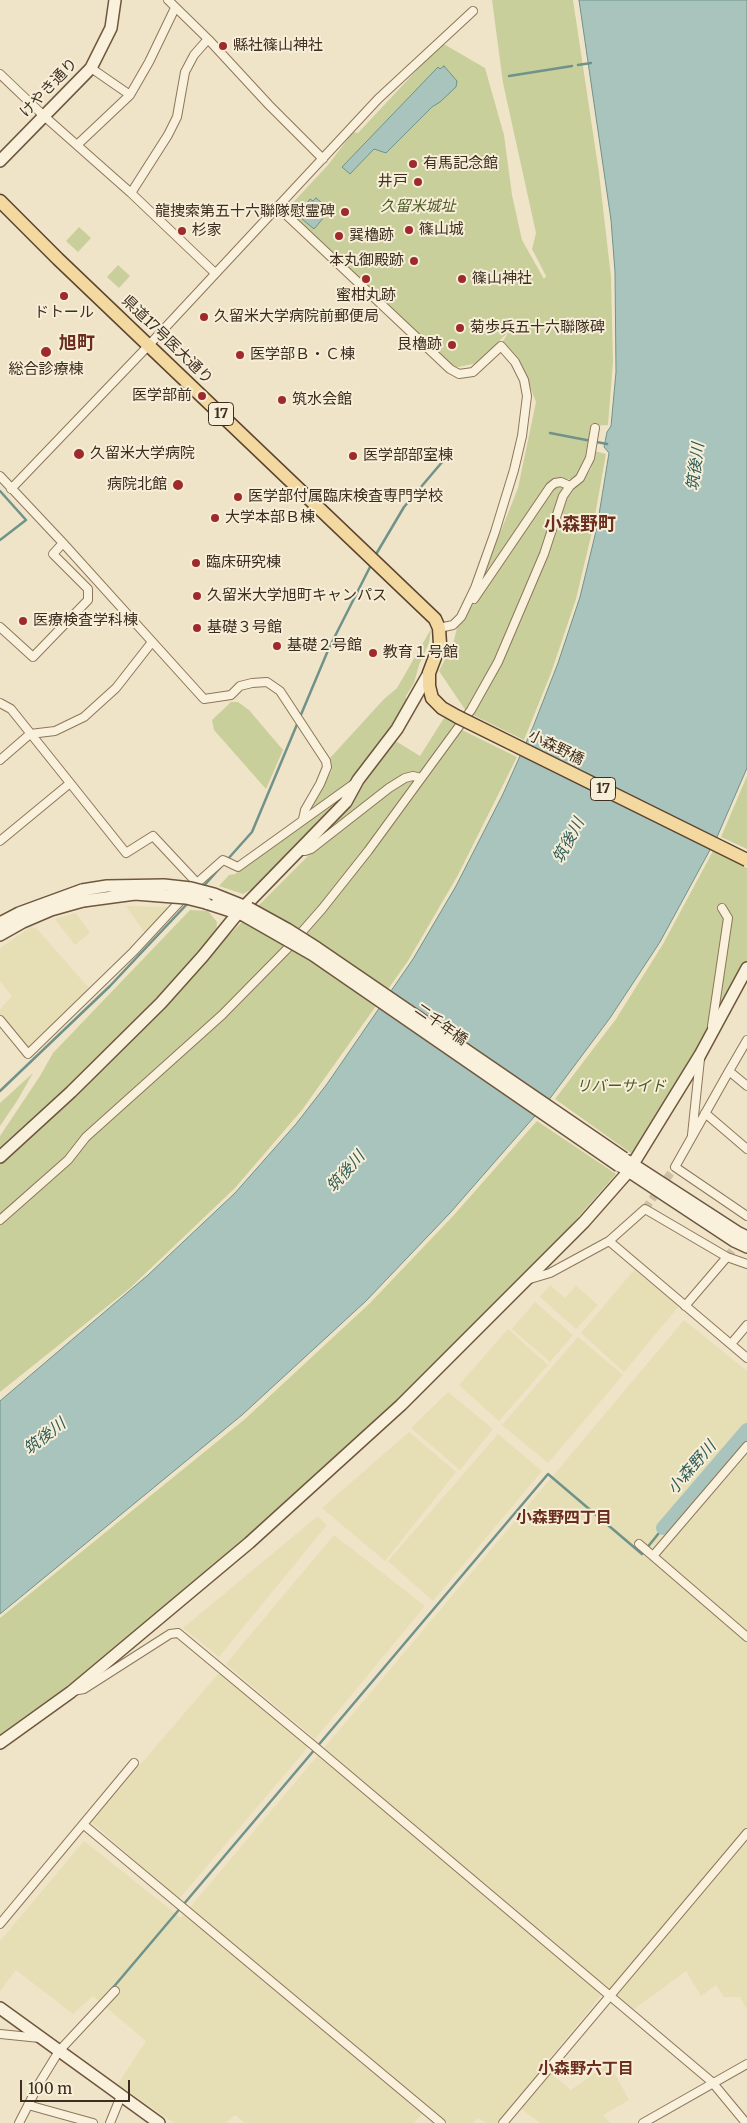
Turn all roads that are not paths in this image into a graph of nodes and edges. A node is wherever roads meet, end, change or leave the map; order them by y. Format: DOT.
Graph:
graph roads {
  1 [pos="115,0"];
  2 [pos="168,0"];
  3 [pos="176,8"];
  4 [pos="473,11"];
  5 [pos="208,39"];
  6 [pos="90,68"];
  7 [pos="0,74"];
  8 [pos="130,94"];
  9 [pos="44,116"];
  10 [pos="77,146"];
  11 [pos="323,159"];
  12 [pos="0,161"];
  13 [pos="131,193"];
  14 [pos="0,201"];
  15 [pos="278,207"];
  16 [pos="215,273"];
  17 [pos="150,345"];
  18 [pos="595,428"];
  19 [pos="0,476"];
  20 [pos="570,486"];
  21 [pos="11,489"];
  22 [pos="64,543"];
  23 [pos="466,607"];
  24 [pos="0,627"];
  25 [pos="439,628"];
  26 [pos="152,642"];
  27 [pos="429,673"];
  28 [pos="0,703"];
  29 [pos="30,734"];
  30 [pos="0,760"];
  31 [pos="421,778"];
  32 [pos="358,780"];
  33 [pos="69,784"];
  34 [pos="303,819"];
  35 [pos="0,841"];
  36 [pos="300,851"];
  37 [pos="747,860"];
  38 [pos="197,883"];
  39 [pos="83,896"];
  40 [pos="722,908"];
  41 [pos="244,910"];
  42 [pos="0,923"];
  43 [pos="0,935"];
  44 [pos="747,968"];
  45 [pos="0,1020"];
  46 [pos="709,1037"];
  47 [pos="747,1040"];
  48 [pos="700,1055"];
  49 [pos="729,1071"];
  50 [pos="747,1086"];
  51 [pos="705,1113"];
  52 [pos="692,1139"];
  53 [pos="747,1149"];
  54 [pos="0,1156"];
  55 [pos="626,1165"];
  56 [pos="747,1216"];
  57 [pos="0,1220"];
  58 [pos="747,1237"];
  59 [pos="608,1241"];
  60 [pos="747,1247"];
  61 [pos="727,1257"];
  62 [pos="747,1264"];
  63 [pos="528,1279"];
  64 [pos="685,1306"];
  65 [pos="747,1325"];
  66 [pos="731,1344"];
  67 [pos="747,1358"];
  68 [pos="747,1446"];
  69 [pos="639,1544"];
  70 [pos="653,1556"];
  71 [pos="747,1636"];
  72 [pos="71,1692"];
  73 [pos="0,1743"];
  74 [pos="134,1763"];
  75 [pos="84,1825"];
  76 [pos="747,1833"];
  77 [pos="0,1924"];
  78 [pos="115,1991"];
  79 [pos="609,1994"];
  80 [pos="0,2008"];
  81 [pos="0,2034"];
  82 [pos="40,2038"];
  83 [pos="59,2051"];
  84 [pos="747,2064"];
  85 [pos="712,2082"];
  86 [pos="121,2096"];
  87 [pos="28,2105"];
  88 [pos="19,2123"];
  89 [pos="93,2123"];
  90 [pos="110,2123"];
  91 [pos="159,2123"];
  92 [pos="441,2123"];
  93 [pos="503,2123"];
  94 [pos="643,2123"];
  95 [pos="746,2123"];
  1 -- 6 [label="street, けやき通り"];
  2 -- 3 [label="street"];
  3 -- 5 [label="street"];
  3 -- 8 [label="street"];
  4 -- 11 [label="street"];
  5 -- 11 [label="street"];
  5 -- 13 [label="street"];
  6 -- 8 [label="street"];
  6 -- 9 [label="street, けやき通り"];
  7 -- 9 [label="street"];
  8 -- 10 [label="street"];
  9 -- 10 [label="street"];
  9 -- 12 [label="street, けやき通り"];
  10 -- 13 [label="street"];
  11 -- 15 [label="street"];
  13 -- 16 [label="street"];
  14 -- 17 [label="main road, 県道17号医大通り / 17"];
  15 -- 16 [label="street"];
  15 -- 23 [label="street"];
  16 -- 17 [label="street"];
  17 -- 21 [label="street"];
  17 -- 25 [label="main road, 県道17号医大通り / 17"];
  18 -- 20 [label="street"];
  19 -- 21 [label="street"];
  20 -- 23 [label="street"];
  20 -- 31 [label="street"];
  21 -- 22 [label="street"];
  22 -- 24 [label="street"];
  22 -- 26 [label="street"];
  23 -- 25 [label="street"];
  25 -- 27 [label="main road, 17"];
  26 -- 29 [label="street"];
  26 -- 34 [label="street"];
  27 -- 32 [label="street"];
  27 -- 37 [label="main road, 小森野橋 / 17, bridge"];
  28 -- 29 [label="street"];
  29 -- 30 [label="street"];
  29 -- 33 [label="street"];
  31 -- 36 [label="street"];
  31 -- 57 [label="street"];
  32 -- 34 [label="street"];
  32 -- 36 [label="street"];
  33 -- 35 [label="street"];
  33 -- 38 [label="street"];
  34 -- 38 [label="street"];
  36 -- 41 [label="street"];
  38 -- 45 [label="street"];
  39 -- 41 [label="street, bridge"];
  39 -- 41 [label="street, bridge"];
  39 -- 42 [label="street"];
  39 -- 43 [label="street"];
  40 -- 46 [label="street"];
  41 -- 54 [label="street"];
  41 -- 55 [label="street, 二千年橋, bridge"];
  44 -- 46 [label="street"];
  46 -- 48 [label="street"];
  47 -- 49 [label="street"];
  48 -- 52 [label="street"];
  48 -- 55 [label="street"];
  49 -- 50 [label="street"];
  49 -- 51 [label="street"];
  51 -- 52 [label="street"];
  51 -- 53 [label="street"];
  52 -- 56 [label="street"];
  55 -- 58 [label="street"];
  55 -- 60 [label="street"];
  55 -- 63 [label="street"];
  59 -- 61 [label="street"];
  59 -- 63 [label="street"];
  59 -- 64 [label="street"];
  61 -- 62 [label="street"];
  61 -- 64 [label="street"];
  63 -- 72 [label="street"];
  64 -- 66 [label="street"];
  65 -- 66 [label="street"];
  66 -- 67 [label="street"];
  68 -- 70 [label="street"];
  69 -- 70 [label="street"];
  70 -- 71 [label="street"];
  72 -- 73 [label="street"];
  72 -- 79 [label="street"];
  74 -- 75 [label="street"];
  75 -- 77 [label="street"];
  75 -- 92 [label="street"];
  76 -- 79 [label="street"];
  78 -- 83 [label="street"];
  79 -- 85 [label="street"];
  79 -- 93 [label="street"];
  80 -- 82 [label="street"];
  81 -- 82 [label="street"];
  82 -- 83 [label="street"];
  83 -- 86 [label="street"];
  83 -- 87 [label="street"];
  84 -- 85 [label="street"];
  85 -- 94 [label="street"];
  85 -- 95 [label="street"];
  86 -- 90 [label="street"];
  86 -- 91 [label="street"];
  87 -- 88 [label="street"];
  87 -- 89 [label="street"];
}
